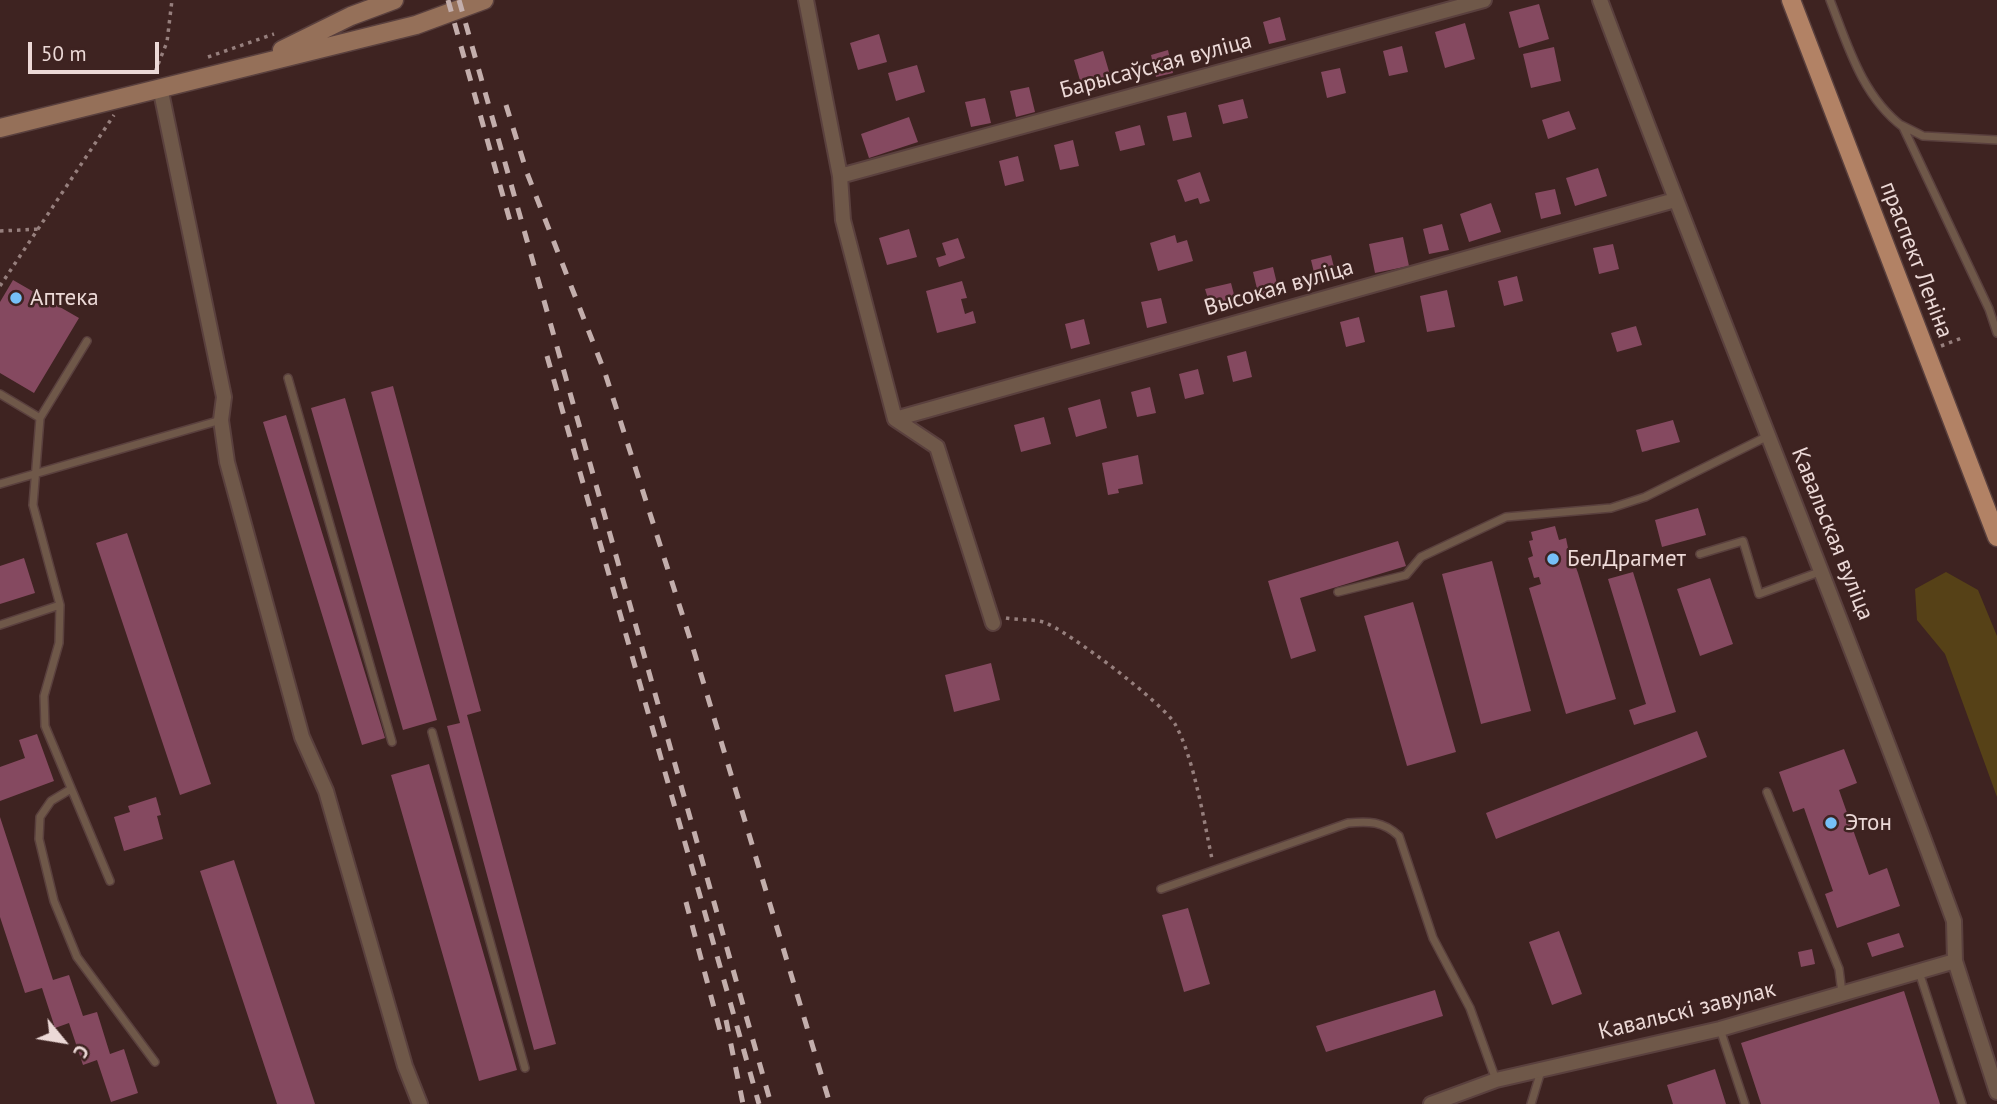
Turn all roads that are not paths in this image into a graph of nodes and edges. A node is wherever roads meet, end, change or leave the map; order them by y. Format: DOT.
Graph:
graph roads {
  1 [pos="394,0"];
  2 [pos="484,0"];
  3 [pos="806,0"];
  4 [pos="1484,0"];
  5 [pos="1600,0"];
  6 [pos="1791,0"];
  7 [pos="1830,0"];
  8 [pos="250,65"];
  9 [pos="160,77"];
  10 [pos="1900,125"];
  11 [pos="0,128"];
  12 [pos="1997,140"];
  13 [pos="840,176"];
  14 [pos="1675,200"];
  15 [pos="1997,333"];
  16 [pos="87,341"];
  17 [pos="288,378"];
  18 [pos="0,394"];
  19 [pos="40,418"];
  20 [pos="221,419"];
  21 [pos="895,419"];
  22 [pos="1769,435"];
  23 [pos="34,473"];
  24 [pos="0,484"];
  25 [pos="1991,511"];
  26 [pos="1997,537"];
  27 [pos="1700,554"];
  28 [pos="1822,571"];
  29 [pos="1338,592"];
  30 [pos="60,605"];
  31 [pos="992,620"];
  32 [pos="0,625"];
  33 [pos="432,732"];
  34 [pos="392,742"];
  35 [pos="72,789"];
  36 [pos="1767,792"];
  37 [pos="110,881"];
  38 [pos="1161,889"];
  39 [pos="1955,961"];
  40 [pos="1919,971"];
  41 [pos="1842,993"];
  42 [pos="1720,1029"];
  43 [pos="155,1062"];
  44 [pos="525,1068"];
  45 [pos="1541,1070"];
  46 [pos="1496,1080"];
  47 [pos="1997,1092"];
  48 [pos="420,1104"];
  49 [pos="1431,1104"];
  50 [pos="1531,1104"];
  51 [pos="1745,1104"];
  52 [pos="1962,1104"];
  1 -- 8 [label="main road"];
  2 -- 8 [label="main road"];
  3 -- 13 [label="street"];
  4 -- 13 [label="street, Барысаўская вуліца"];
  5 -- 14 [label="street, Кавальская вуліца"];
  6 -- 25 [label="main road, праспект Леніна"];
  7 -- 10 [label="lane"];
  8 -- 9 [label="main road"];
  9 -- 11 [label="main road"];
  9 -- 20 [label="street"];
  10 -- 12 [label="lane"];
  10 -- 15 [label="lane"];
  13 -- 21 [label="street"];
  14 -- 21 [label="street, Высокая вуліца"];
  14 -- 22 [label="street, Кавальская вуліца"];
  16 -- 19 [label="lane"];
  17 -- 34 [label="lane"];
  18 -- 19 [label="lane"];
  19 -- 23 [label="lane"];
  20 -- 23 [label="lane"];
  20 -- 48 [label="street"];
  21 -- 31 [label="street"];
  22 -- 28 [label="street, Кавальская вуліца"];
  22 -- 29 [label="lane"];
  23 -- 24 [label="lane"];
  23 -- 30 [label="lane"];
  25 -- 26 [label="main road, праспект Леніна"];
  27 -- 28 [label="lane"];
  28 -- 39 [label="street, Кавальская вуліца"];
  30 -- 32 [label="lane"];
  30 -- 35 [label="lane"];
  33 -- 44 [label="lane"];
  35 -- 37 [label="lane"];
  35 -- 43 [label="lane"];
  36 -- 41 [label="lane"];
  38 -- 46 [label="lane"];
  39 -- 40 [label="street, Кавальскі завулак"];
  39 -- 47 [label="street, Кавальская вуліца"];
  40 -- 41 [label="street, Кавальскі завулак"];
  40 -- 52 [label="lane"];
  41 -- 42 [label="street, Кавальскі завулак"];
  42 -- 45 [label="street, Кавальскі завулак"];
  42 -- 51 [label="lane"];
  45 -- 46 [label="street, Кавальскі завулак"];
  45 -- 50 [label="lane"];
  46 -- 49 [label="street, Кавальскі завулак"];
}
